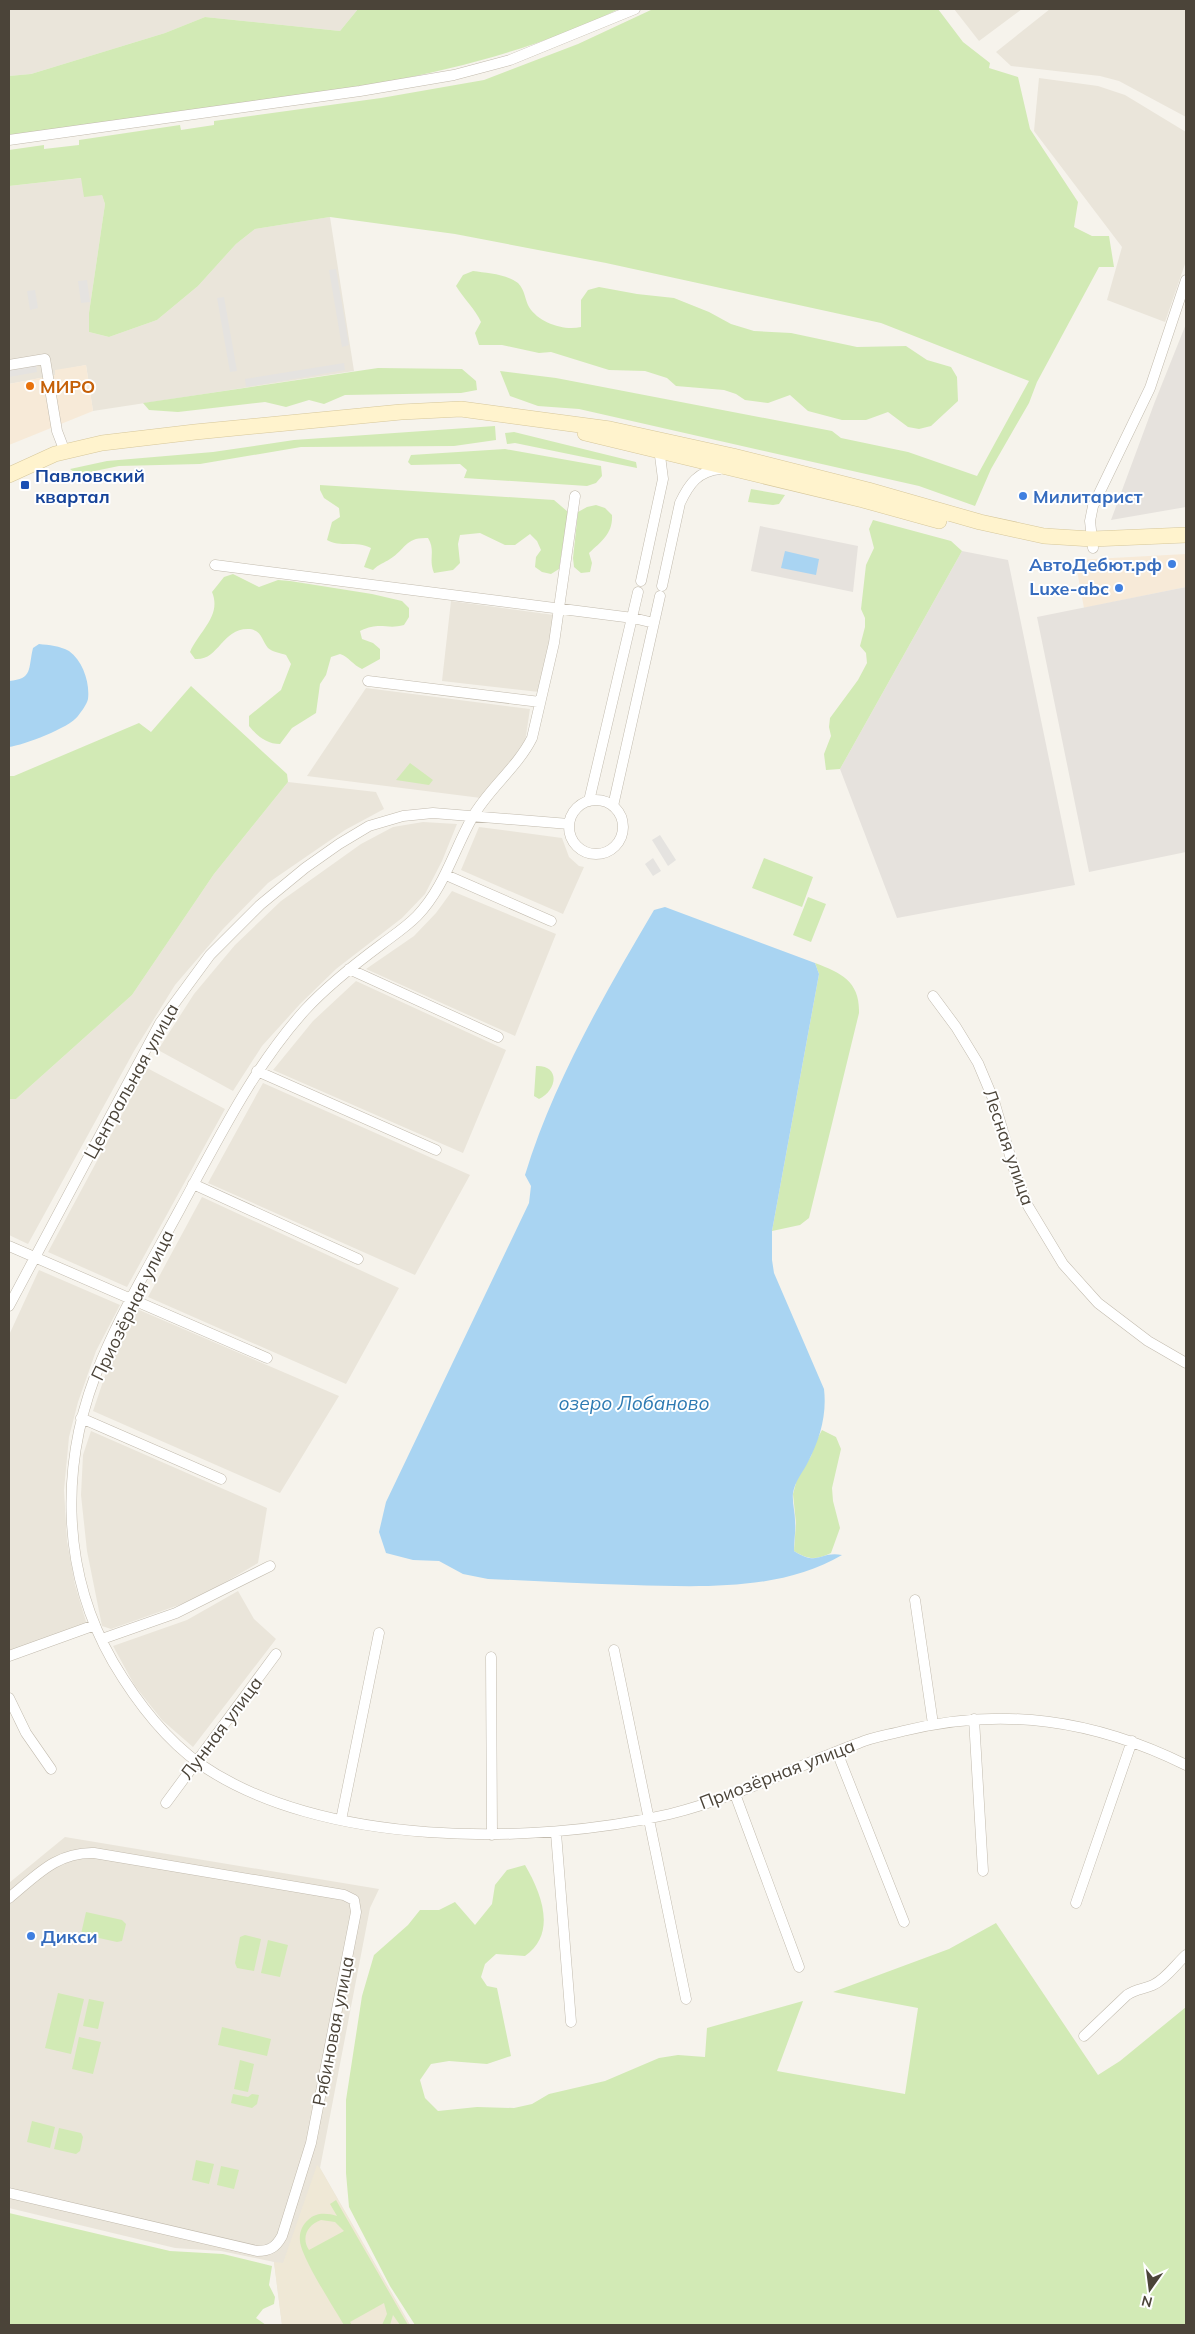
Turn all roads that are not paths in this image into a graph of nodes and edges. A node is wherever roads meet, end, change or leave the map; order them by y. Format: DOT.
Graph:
graph roads {
  1 [pos="635,9"];
  2 [pos="9,140"];
  3 [pos="1186,280"];
  4 [pos="9,365"];
  5 [pos="658,445"];
  6 [pos="65,452"];
  7 [pos="730,468"];
  8 [pos="9,475"];
  9 [pos="575,496"];
  10 [pos="1186,535"];
  11 [pos="1092,544"];
  12 [pos="1186,544"];
  13 [pos="215,565"];
  14 [pos="641,581"];
  15 [pos="638,592"];
  16 [pos="560,609"];
  17 [pos="633,618"];
  18 [pos="654,623"];
  19 [pos="368,681"];
  20 [pos="540,702"];
  21 [pos="589,801"];
  22 [pos="613,806"];
  23 [pos="473,815"];
  24 [pos="569,824"];
  25 [pos="446,875"];
  26 [pos="551,921"];
  27 [pos="349,969"];
  28 [pos="934,996"];
  29 [pos="498,1037"];
  30 [pos="257,1071"];
  31 [pos="436,1150"];
  32 [pos="193,1184"];
  33 [pos="9,1246"];
  34 [pos="34,1257"];
  35 [pos="358,1259"];
  36 [pos="131,1298"];
  37 [pos="9,1306"];
  38 [pos="267,1358"];
  39 [pos="1186,1363"];
  40 [pos="81,1418"];
  41 [pos="221,1479"];
  42 [pos="270,1566"];
  43 [pos="916,1600"];
  44 [pos="95,1625"];
  45 [pos="379,1633"];
  46 [pos="102,1639"];
  47 [pos="614,1650"];
  48 [pos="276,1654"];
  49 [pos="9,1656"];
  50 [pos="491,1657"];
  51 [pos="9,1698"];
  52 [pos="974,1719"];
  53 [pos="933,1724"];
  54 [pos="1132,1741"];
  55 [pos="837,1752"];
  56 [pos="196,1761"];
  57 [pos="1186,1765"];
  58 [pos="51,1769"];
  59 [pos="736,1794"];
  60 [pos="166,1803"];
  61 [pos="648,1818"];
  62 [pos="341,1820"];
  63 [pos="556,1832"];
  64 [pos="492,1835"];
  65 [pos="983,1871"];
  66 [pos="9,1898"];
  67 [pos="1076,1903"];
  68 [pos="904,1922"];
  69 [pos="1186,1955"];
  70 [pos="799,1967"];
  71 [pos="686,1999"];
  72 [pos="571,2022"];
  73 [pos="1084,2036"];
  74 [pos="9,2193"];
  1 -- 2 [label="street"];
  3 -- 11 [label="street"];
  4 -- 6 [label="street"];
  5 -- 6 [label="main road"];
  5 -- 7 [label="main road"];
  5 -- 11 [label="main road"];
  5 -- 14 [label="street"];
  6 -- 8 [label="main road"];
  7 -- 11 [label="main road"];
  7 -- 18 [label="street"];
  9 -- 16 [label="street, Приозёрная улица"];
  10 -- 11 [label="main road"];
  11 -- 12 [label="main road"];
  13 -- 16 [label="street"];
  15 -- 17 [label="street"];
  16 -- 17 [label="street"];
  16 -- 20 [label="street, Приозёрная улица"];
  17 -- 18 [label="street"];
  17 -- 21 [label="street"];
  18 -- 22 [label="street"];
  19 -- 20 [label="street"];
  20 -- 23 [label="street, Приозёрная улица"];
  21 -- 22 [label="street"];
  21 -- 24 [label="street"];
  22 -- 24 [label="street"];
  23 -- 24 [label="street, Центральная улица"];
  23 -- 25 [label="street, Приозёрная улица"];
  23 -- 34 [label="street, Центральная улица"];
  25 -- 26 [label="street"];
  25 -- 27 [label="street, Приозёрная улица"];
  27 -- 29 [label="street"];
  27 -- 30 [label="street, Приозёрная улица"];
  28 -- 39 [label="street, Лесная улица"];
  30 -- 31 [label="street"];
  30 -- 32 [label="street, Приозёрная улица"];
  32 -- 35 [label="street"];
  32 -- 36 [label="street, Приозёрная улица"];
  33 -- 34 [label="street"];
  34 -- 36 [label="street"];
  34 -- 37 [label="street, Центральная улица"];
  36 -- 38 [label="street"];
  36 -- 40 [label="street, Приозёрная улица"];
  40 -- 41 [label="street"];
  40 -- 44 [label="street, Приозёрная улица"];
  42 -- 46 [label="street"];
  43 -- 53 [label="street"];
  44 -- 46 [label="street, Приозёрная улица"];
  44 -- 49 [label="street"];
  45 -- 62 [label="street"];
  46 -- 56 [label="street, Приозёрная улица"];
  47 -- 61 [label="street"];
  48 -- 56 [label="street, Лунная улица"];
  50 -- 64 [label="street"];
  51 -- 58 [label="street"];
  52 -- 53 [label="street, Приозёрная улица"];
  52 -- 54 [label="street, Приозёрная улица"];
  52 -- 65 [label="street"];
  53 -- 55 [label="street, Приозёрная улица"];
  54 -- 57 [label="street, Приозёрная улица"];
  54 -- 67 [label="street"];
  55 -- 59 [label="street, Приозёрная улица"];
  55 -- 68 [label="street"];
  56 -- 60 [label="street, Лунная улица"];
  56 -- 62 [label="street, Приозёрная улица"];
  59 -- 61 [label="street, Приозёрная улица"];
  59 -- 70 [label="street"];
  61 -- 63 [label="street, Приозёрная улица"];
  61 -- 71 [label="street"];
  62 -- 64 [label="street, Приозёрная улица"];
  63 -- 64 [label="street, Приозёрная улица"];
  63 -- 72 [label="street"];
  66 -- 74 [label="street, Рябиновая улица"];
  69 -- 73 [label="street"];
}
